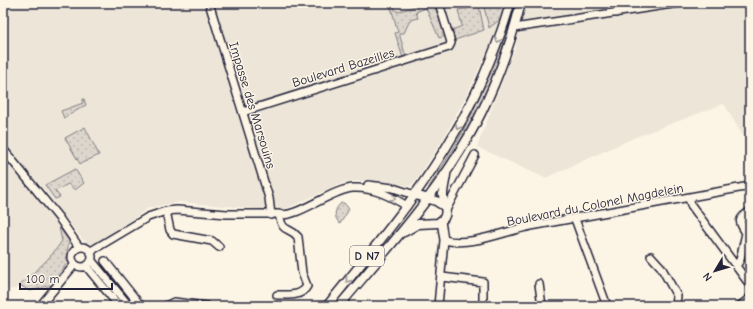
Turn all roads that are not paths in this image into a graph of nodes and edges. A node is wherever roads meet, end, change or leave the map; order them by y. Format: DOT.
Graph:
graph roads {
  1 [pos="209,3"];
  2 [pos="439,3"];
  3 [pos="510,3"];
  4 [pos="521,3"];
  5 [pos="619,3"];
  6 [pos="679,3"];
  7 [pos="616,13"];
  8 [pos="514,28"];
  9 [pos="243,112"];
  10 [pos="3,149"];
  11 [pos="475,155"];
  12 [pos="447,170"];
  13 [pos="750,186"];
  14 [pos="415,195"];
  15 [pos="689,198"];
  16 [pos="427,199"];
  17 [pos="407,206"];
  18 [pos="445,208"];
  19 [pos="166,211"];
  20 [pos="750,211"];
  21 [pos="417,212"];
  22 [pos="275,215"];
  23 [pos="575,219"];
  24 [pos="438,222"];
  25 [pos="398,236"];
  26 [pos="444,240"];
  27 [pos="79,247"];
  28 [pos="219,247"];
  29 [pos="91,251"];
  30 [pos="651,256"];
  31 [pos="104,262"];
  32 [pos="75,264"];
  33 [pos="89,264"];
  34 [pos="736,266"];
  35 [pos="442,277"];
  36 [pos="539,284"];
  37 [pos="750,285"];
  38 [pos="277,295"];
  39 [pos="750,298"];
  40 [pos="40,306"];
  41 [pos="119,306"];
  42 [pos="129,306"];
  43 [pos="141,306"];
  44 [pos="166,306"];
  45 [pos="206,306"];
  46 [pos="327,306"];
  47 [pos="339,306"];
  48 [pos="438,306"];
  49 [pos="482,306"];
  50 [pos="542,306"];
  51 [pos="607,306"];
  52 [pos="676,306"];
  53 [pos="740,306"];
  1 -- 9 [label="street, Impasse des Marsouins"];
  2 -- 9 [label="street, Boulevard Bazeilles"];
  3 -- 14 [label="main road, D N7, one-way"];
  4 -- 8 [label="main road, D N7"];
  5 -- 7 [label="street"];
  6 -- 7 [label="street"];
  7 -- 8 [label="street"];
  8 -- 12 [label="main road, D N7"];
  9 -- 22 [label="street, Impasse des Marsouins"];
  10 -- 27 [label="street"];
  11 -- 18 [label="street"];
  12 -- 16 [label="main road, D N7"];
  12 -- 18 [label="main road"];
  13 -- 15 [label="street, Boulevard du Colonel Magdelein"];
  14 -- 16 [label="main road"];
  14 -- 17 [label="main road, D N7"];
  14 -- 22 [label="street"];
  15 -- 23 [label="street, Boulevard du Colonel Magdelein"];
  15 -- 34 [label="street"];
  16 -- 18 [label="main road"];
  16 -- 21 [label="main road, D N7"];
  17 -- 21 [label="main road"];
  22 -- 17 [label="street, one-way"];
  17 -- 46 [label="main road, D N7, one-way"];
  18 -- 24 [label="main road"];
  19 -- 22 [label="street"];
  19 -- 28 [label="street"];
  19 -- 29 [label="street"];
  20 -- 34 [label="street"];
  21 -- 24 [label="main road"];
  21 -- 25 [label="main road, D N7"];
  22 -- 38 [label="street"];
  23 -- 26 [label="street, Boulevard du Colonel Magdelein"];
  23 -- 51 [label="street"];
  24 -- 25 [label="main road"];
  24 -- 26 [label="street"];
  25 -- 47 [label="main road, D N7"];
  26 -- 35 [label="street"];
  27 -- 29 [label="street"];
  27 -- 32 [label="street"];
  29 -- 33 [label="street"];
  30 -- 52 [label="street"];
  31 -- 43 [label="street"];
  32 -- 33 [label="street"];
  32 -- 40 [label="street"];
  33 -- 41 [label="street"];
  33 -- 42 [label="street"];
  34 -- 37 [label="street"];
  35 -- 48 [label="street"];
  35 -- 49 [label="street"];
  36 -- 50 [label="street"];
  39 -- 53 [label="street"];
  44 -- 45 [label="street"];
}
